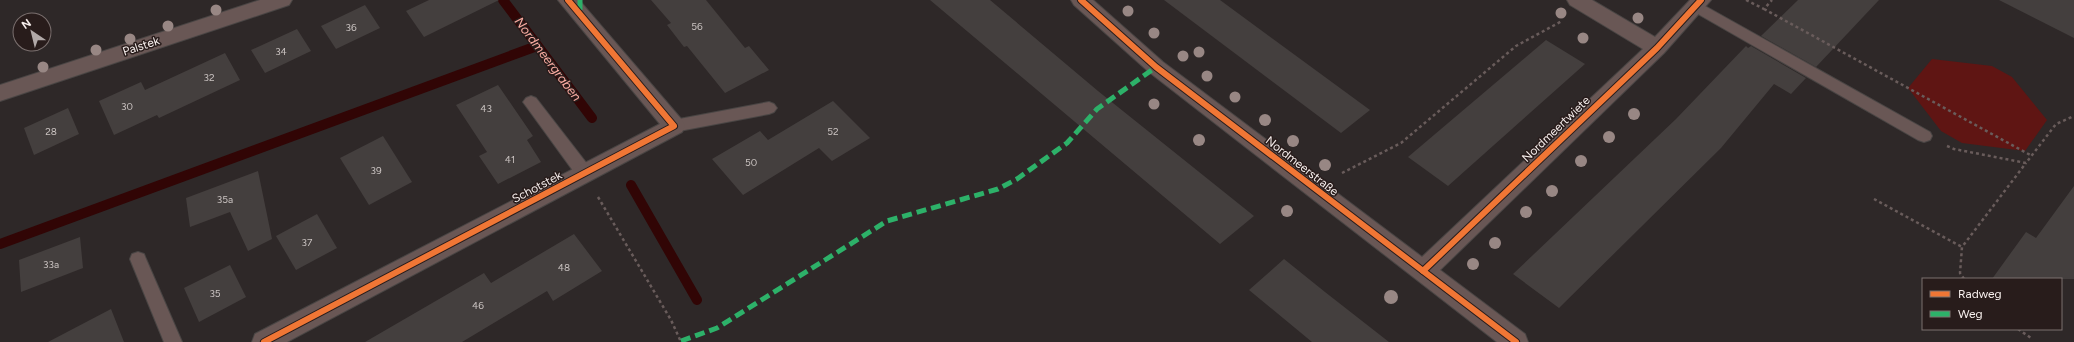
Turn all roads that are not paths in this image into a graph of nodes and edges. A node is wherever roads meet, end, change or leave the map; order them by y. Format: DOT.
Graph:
graph roads {
  1 [pos="282,0"];
  2 [pos="568,0"];
  3 [pos="1081,0"];
  4 [pos="1583,3"];
  5 [pos="1699,3"];
  6 [pos="1657,48"];
  7 [pos="0,93"];
  8 [pos="531,102"];
  9 [pos="769,108"];
  10 [pos="674,126"];
  11 [pos="1924,136"];
  12 [pos="585,174"];
  13 [pos="138,259"];
  14 [pos="1422,271"];
  15 [pos="173,342"];
  16 [pos="264,342"];
  17 [pos="1516,342"];
  1 -- 7 [label="street, Palstek"];
  2 -- 10 [label="street"];
  3 -- 14 [label="street, Nordmeerstraße"];
  4 -- 6 [label="street"];
  5 -- 6 [label="street, Nordmeertwiete"];
  5 -- 11 [label="lane"];
  6 -- 14 [label="street, Nordmeertwiete"];
  8 -- 12 [label="lane"];
  9 -- 10 [label="lane"];
  10 -- 12 [label="street, Schotstek"];
  12 -- 16 [label="street, Schotstek"];
  13 -- 15 [label="lane"];
  14 -- 17 [label="street, Nordmeerstraße"];
}
